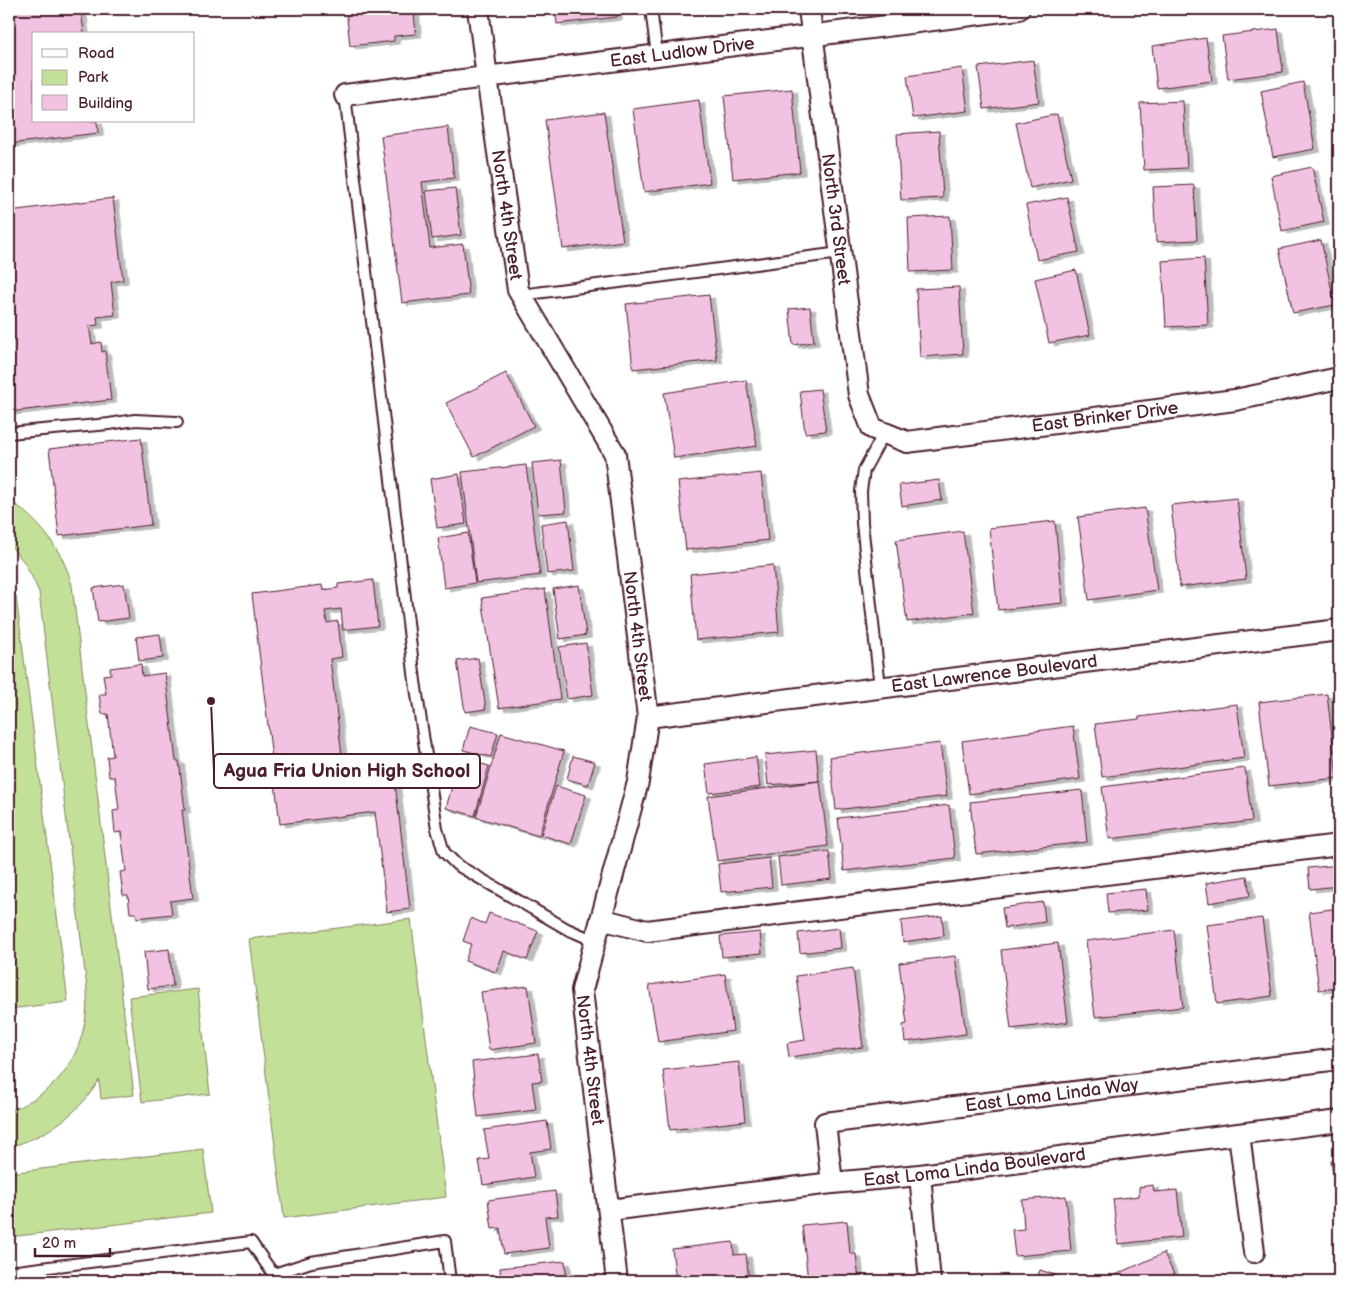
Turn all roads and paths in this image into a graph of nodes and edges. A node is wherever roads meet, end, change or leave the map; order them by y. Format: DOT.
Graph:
graph roads {
  1 [pos="478,9"];
  2 [pos="651,9"];
  3 [pos="808,9"];
  4 [pos="1019,9"];
  5 [pos="812,36"];
  6 [pos="657,55"];
  7 [pos="486,77"];
  8 [pos="345,95"];
  9 [pos="840,252"];
  10 [pos="521,295"];
  11 [pos="1339,378"];
  12 [pos="178,422"];
  13 [pos="878,431"];
  14 [pos="9,433"];
  15 [pos="1339,630"];
  16 [pos="880,687"];
  17 [pos="648,717"];
  18 [pos="1339,845"];
  19 [pos="601,919"];
  20 [pos="595,941"];
  21 [pos="1339,1059"];
  22 [pos="1339,1121"];
  23 [pos="1239,1134"];
  24 [pos="920,1175"];
  25 [pos="832,1183"];
  26 [pos="609,1210"];
  27 [pos="1254,1252"];
  28 [pos="9,1272"];
  29 [pos="276,1278"];
  30 [pos="450,1281"];
  31 [pos="617,1281"];
  32 [pos="930,1281"];
  1 -- 7 [label="street, North 4th Street"];
  2 -- 6 [label="lane"];
  3 -- 5 [label="street, North 3rd Street"];
  4 -- 5 [label="street, East Ludlow Drive"];
  5 -- 6 [label="street, East Ludlow Drive"];
  5 -- 9 [label="street, North 3rd Street"];
  6 -- 7 [label="street, East Ludlow Drive"];
  7 -- 8 [label="street, East Ludlow Drive"];
  7 -- 10 [label="street, North 4th Street"];
  8 -- 20 [label="lane"];
  9 -- 10 [label="lane"];
  9 -- 13 [label="street, North 3rd Street"];
  10 -- 17 [label="street, North 4th Street"];
  11 -- 13 [label="street, East Brinker Drive"];
  12 -- 14 [label="lane"];
  13 -- 16 [label="lane"];
  15 -- 16 [label="street, East Lawrence Boulevard"];
  16 -- 17 [label="street, East Lawrence Boulevard"];
  17 -- 19 [label="street, North 4th Street"];
  18 -- 19 [label="street"];
  19 -- 20 [label="street, North 4th Street"];
  20 -- 26 [label="street, North 4th Street"];
  21 -- 25 [label="street, East Loma Linda Way"];
  22 -- 23 [label="street, East Loma Linda Boulevard"];
  23 -- 24 [label="street, East Loma Linda Boulevard"];
  23 -- 27 [label="street"];
  24 -- 25 [label="street, East Loma Linda Boulevard"];
  24 -- 32 [label="street"];
  25 -- 26 [label="street, East Loma Linda Boulevard"];
  26 -- 31 [label="street, North 4th Street"];
  28 -- 29 [label="lane"];
  29 -- 30 [label="lane"];
}
